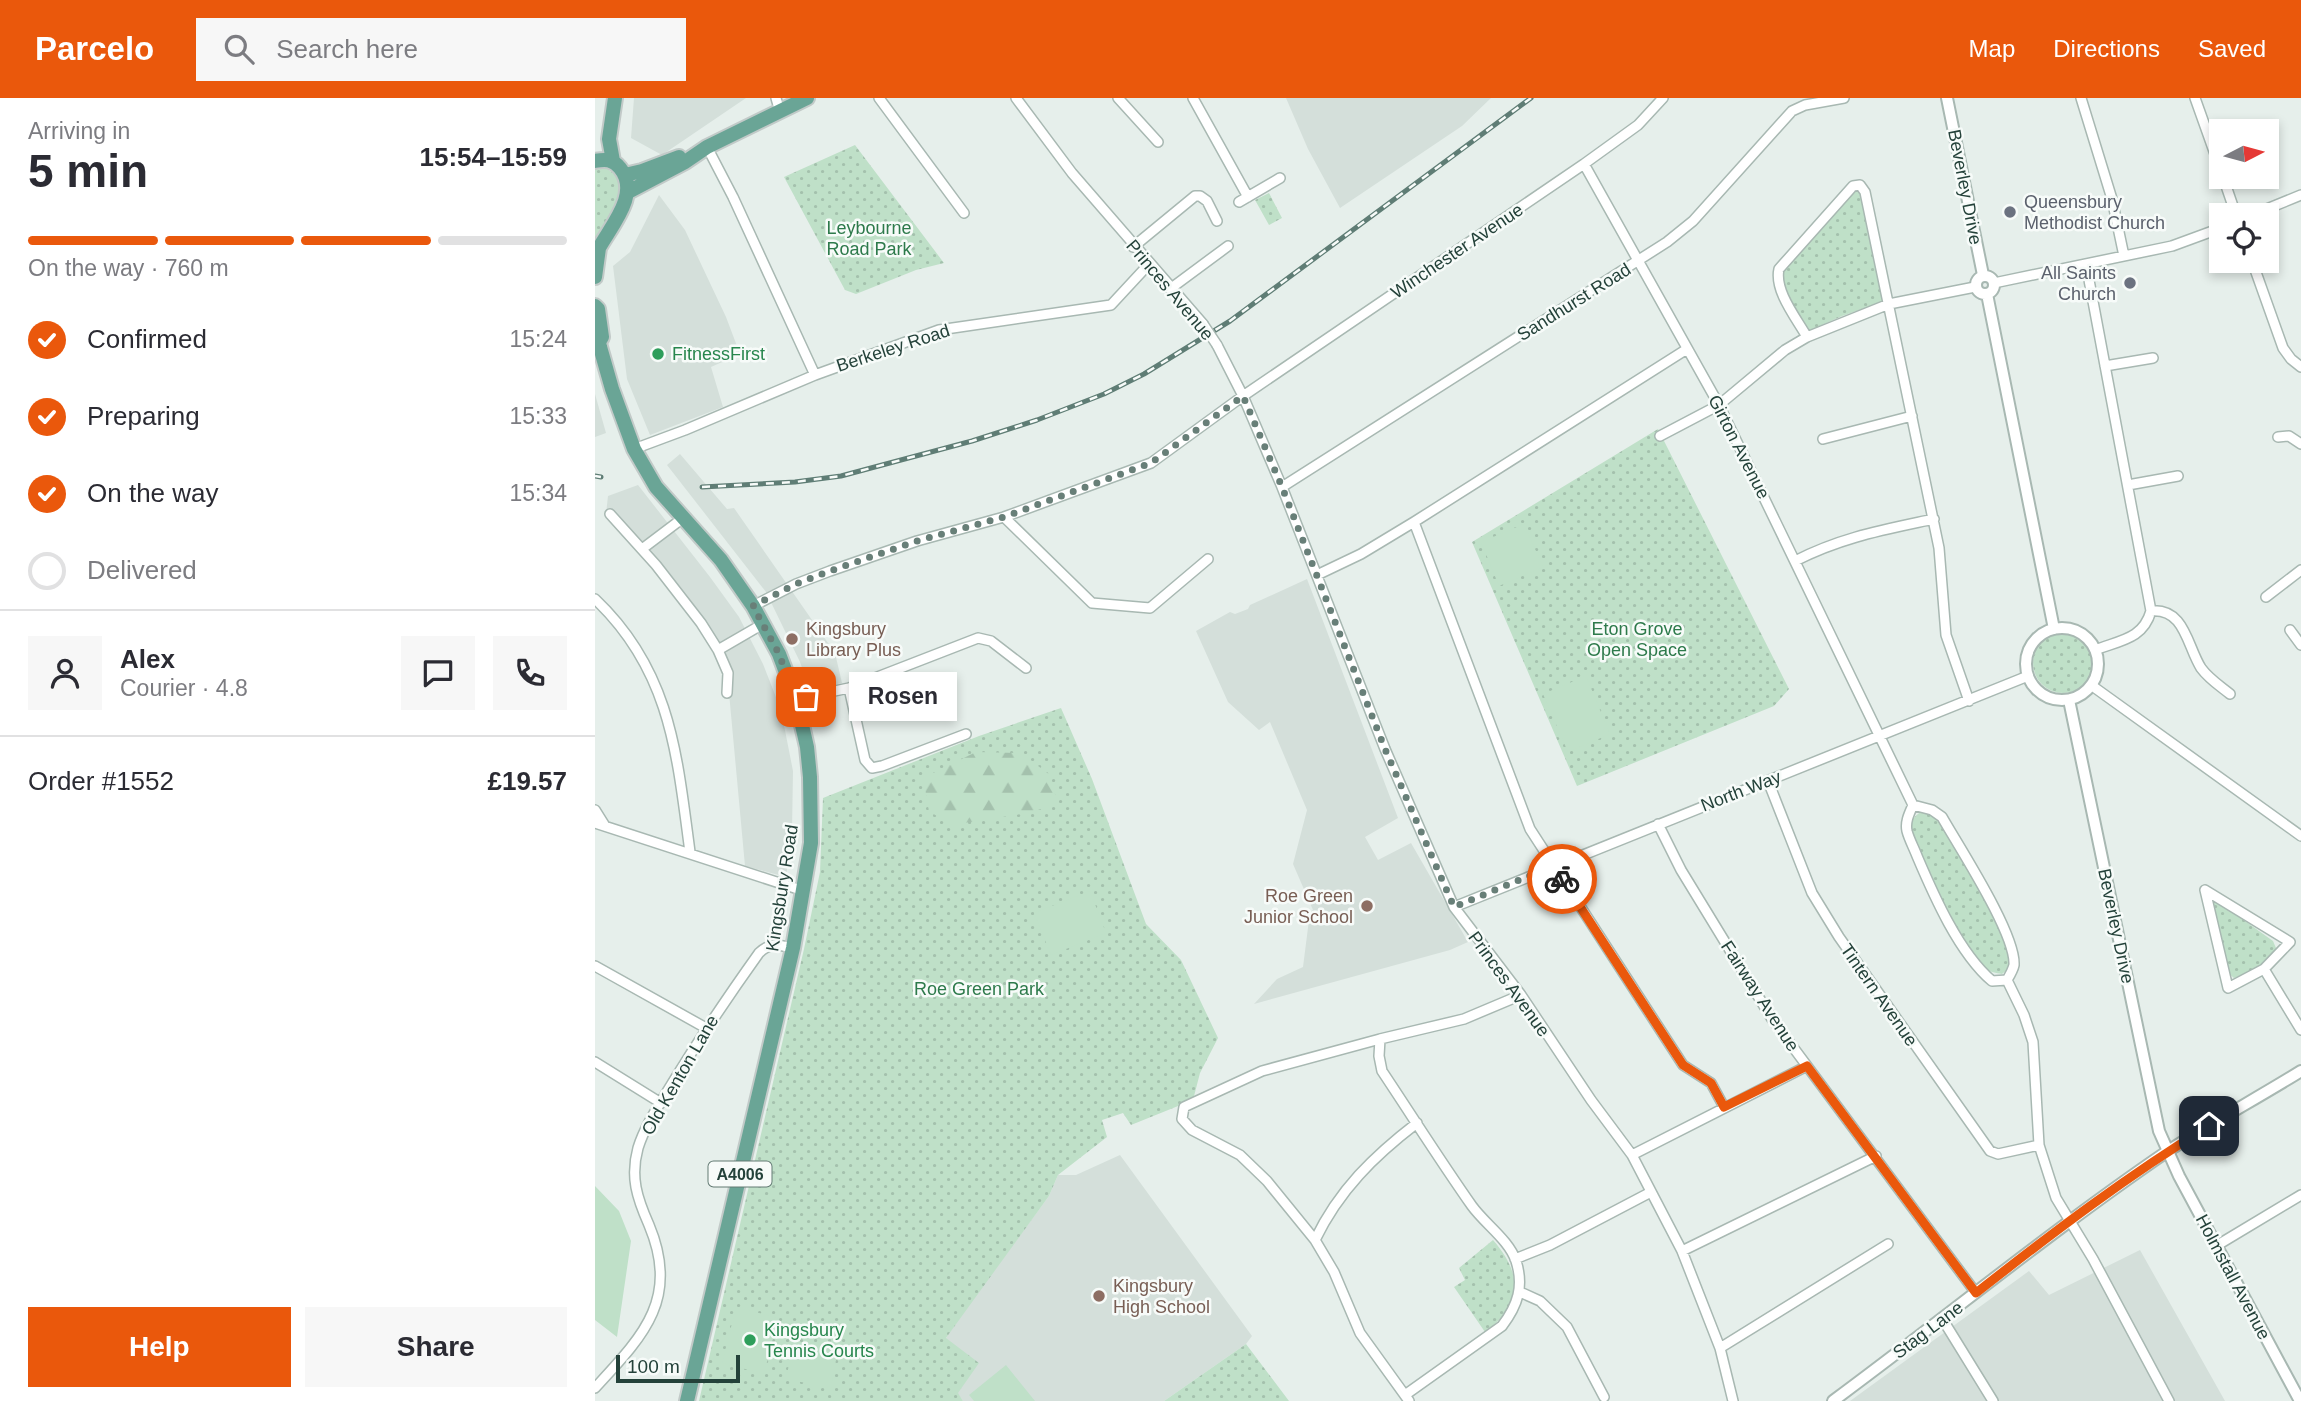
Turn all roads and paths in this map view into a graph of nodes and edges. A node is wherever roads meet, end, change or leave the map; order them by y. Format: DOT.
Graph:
graph roads {
  1 [pos="615,98"];
  2 [pos="807,98"];
  3 [pos="879,98"];
  4 [pos="1016,98"];
  5 [pos="1118,98"];
  6 [pos="1193,98"];
  7 [pos="1663,98"];
  8 [pos="1843,98"];
  9 [pos="1947,98"];
  10 [pos="2081,98"];
  11 [pos="2195,98"];
  12 [pos="1824,100"];
  13 [pos="778,105"];
  14 [pos="2209,137"];
  15 [pos="609,139"];
  16 [pos="1158,142"];
  17 [pos="702,149"];
  18 [pos="596,161"];
  19 [pos="613,161"];
  20 [pos="1584,164"];
  21 [pos="625,175"];
  22 [pos="1280,178"];
  23 [pos="628,192"];
  24 [pos="2301,195"];
  25 [pos="2279,204"];
  26 [pos="964,212"];
  27 [pos="1217,221"];
  28 [pos="2209,232"];
  29 [pos="1228,246"];
  30 [pos="1133,247"];
  31 [pos="597,249"];
  32 [pos="2124,256"];
  33 [pos="1640,260"];
  34 [pos="1149,264"];
  35 [pos="2086,264"];
  36 [pos="2256,273"];
  37 [pos="1983,275"];
  38 [pos="595,277"];
  39 [pos="1994,283"];
  40 [pos="1975,287"];
  41 [pos="1170,289"];
  42 [pos="1986,294"];
  43 [pos="1889,304"];
  44 [pos="595,306"];
  45 [pos="1807,337"];
  46 [pos="597,340"];
  47 [pos="1687,349"];
  48 [pos="2153,359"];
  49 [pos="2105,366"];
  50 [pos="2301,367"];
  51 [pos="815,374"];
  52 [pos="1243,396"];
  53 [pos="1719,405"];
  54 [pos="1912,416"];
  55 [pos="1660,436"];
  56 [pos="2278,437"];
  57 [pos="1823,439"];
  58 [pos="2301,444"];
  59 [pos="634,449"];
  60 [pos="2178,476"];
  61 [pos="2128,485"];
  62 [pos="1282,487"];
  63 [pos="610,514"];
  64 [pos="1004,517"];
  65 [pos="683,518"];
  66 [pos="1934,519"];
  67 [pos="1414,522"];
  68 [pos="642,549"];
  69 [pos="1208,559"];
  70 [pos="1795,561"];
  71 [pos="2301,570"];
  72 [pos="1317,575"];
  73 [pos="2266,597"];
  74 [pos="595,599"];
  75 [pos="753,606"];
  76 [pos="2151,611"];
  77 [pos="763,624"];
  78 [pos="2054,629"];
  79 [pos="2290,630"];
  80 [pos="2301,645"];
  81 [pos="718,650"];
  82 [pos="2095,650"];
  83 [pos="1026,668"];
  84 [pos="2028,676"];
  85 [pos="2091,685"];
  86 [pos="849,688"];
  87 [pos="727,693"];
  88 [pos="2230,694"];
  89 [pos="796,699"];
  90 [pos="2069,699"];
  91 [pos="1969,701"];
  92 [pos="966,734"];
  93 [pos="1879,737"];
  94 [pos="1768,781"];
  95 [pos="1913,805"];
  96 [pos="595,810"];
  97 [pos="600,824"];
  98 [pos="1658,824"];
  99 [pos="2301,836"];
  100 [pos="690,852"];
  101 [pos="1553,866"];
  102 [pos="804,891"];
  103 [pos="1454,907"];
  104 [pos="793,948"];
  105 [pos="595,966"];
  106 [pos="2264,969"];
  107 [pos="2007,980"];
  108 [pos="1521,995"];
  109 [pos="706,1028"];
  110 [pos="2301,1030"];
  111 [pos="1380,1038"];
  112 [pos="595,1062"];
  113 [pos="1807,1066"];
  114 [pos="2301,1071"];
  115 [pos="661,1103"];
  116 [pos="1724,1107"];
  117 [pos="1417,1123"];
  118 [pos="2039,1146"];
  119 [pos="2167,1152"];
  120 [pos="1632,1155"];
  121 [pos="1876,1156"];
  122 [pos="1651,1192"];
  123 [pos="2301,1195"];
  124 [pos="2069,1221"];
  125 [pos="1315,1240"];
  126 [pos="1888,1244"];
  127 [pos="2216,1246"];
  128 [pos="1682,1251"];
  129 [pos="1515,1259"];
  130 [pos="1520,1292"];
  131 [pos="1976,1293"];
  132 [pos="1943,1320"];
  133 [pos="1720,1348"];
  134 [pos="595,1388"];
  135 [pos="1604,1397"];
  136 [pos="1407,1398"];
  137 [pos="687,1401"];
  138 [pos="1733,1401"];
  139 [pos="1833,1401"];
  140 [pos="1993,1401"];
  141 [pos="2169,1401"];
  142 [pos="2300,1401"];
  1 -- 15 [label="main road"];
  2 -- 13 [label="main road"];
  3 -- 26 [label="street"];
  4 -- 30 [label="street, Princes Avenue"];
  5 -- 16 [label="street"];
  6 -- 22 [label="street"];
  7 -- 20 [label="street, Winchester Avenue"];
  8 -- 12 [label="street, Sandhurst Road"];
  9 -- 37 [label="street, Beverley Drive"];
  10 -- 32 [label="street"];
  11 -- 14 [label="street"];
  12 -- 33 [label="street, Sandhurst Road"];
  13 -- 17 [label="main road"];
  15 -- 18 [label="main road"];
  15 -- 19 [label="main road"];
  17 -- 21 [label="main road"];
  17 -- 23 [label="main road"];
  17 -- 51 [label="street"];
  18 -- 19 [label="main road"];
  19 -- 21 [label="main road"];
  20 -- 33 [label="street, Girton Avenue"];
  20 -- 52 [label="street, Winchester Avenue"];
  21 -- 23 [label="main road"];
  23 -- 31 [label="main road"];
  24 -- 25 [label="street"];
  27 -- 30 [label="street"];
  28 -- 32 [label="street"];
  29 -- 41 [label="street"];
  30 -- 34 [label="street, Princes Avenue"];
  31 -- 38 [label="main road"];
  32 -- 35 [label="street"];
  33 -- 47 [label="street, Girton Avenue"];
  33 -- 62 [label="street, Sandhurst Road"];
  34 -- 41 [label="street, Princes Avenue"];
  34 -- 51 [label="street, Berkeley Road"];
  35 -- 39 [label="street"];
  35 -- 49 [label="street"];
  36 -- 50 [label="street"];
  37 -- 39 [label="street"];
  37 -- 40 [label="street"];
  39 -- 42 [label="street"];
  40 -- 42 [label="street"];
  40 -- 43 [label="street"];
  41 -- 52 [label="street, Princes Avenue, bridge"];
  42 -- 78 [label="street"];
  43 -- 45 [label="street"];
  43 -- 45 [label="street"];
  43 -- 54 [label="street"];
  44 -- 46 [label="main road, Kingsbury Road / A4006"];
  45 -- 53 [label="street"];
  46 -- 59 [label="main road, Kingsbury Road / A4006"];
  47 -- 53 [label="street, Girton Avenue"];
  47 -- 67 [label="street"];
  48 -- 49 [label="street"];
  49 -- 61 [label="street"];
  51 -- 59 [label="street, Berkeley Road"];
  52 -- 62 [label="street, Princes Avenue"];
  52 -- 64 [label="street, Winchester Avenue"];
  53 -- 55 [label="street"];
  53 -- 70 [label="street, Girton Avenue"];
  54 -- 57 [label="street"];
  54 -- 66 [label="street"];
  56 -- 58 [label="street"];
  59 -- 65 [label="main road, Kingsbury Road / A4006"];
  60 -- 61 [label="street"];
  61 -- 76 [label="street"];
  62 -- 72 [label="street, Princes Avenue"];
  63 -- 68 [label="street"];
  64 -- 69 [label="street"];
  64 -- 75 [label="street, Winchester Avenue"];
  65 -- 68 [label="street"];
  65 -- 75 [label="main road, Kingsbury Road / A4006"];
  66 -- 70 [label="street"];
  66 -- 91 [label="street"];
  67 -- 72 [label="street"];
  67 -- 101 [label="street"];
  68 -- 81 [label="street"];
  70 -- 93 [label="street, Girton Avenue"];
  71 -- 73 [label="street"];
  72 -- 103 [label="street, Princes Avenue"];
  74 -- 100 [label="street"];
  75 -- 77 [label="main road, Kingsbury Road / A4006"];
  76 -- 82 [label="street"];
  76 -- 88 [label="street"];
  77 -- 81 [label="street"];
  77 -- 89 [label="main road, Kingsbury Road / A4006"];
  78 -- 82 [label="street"];
  78 -- 84 [label="street"];
  79 -- 80 [label="street"];
  81 -- 87 [label="street"];
  82 -- 85 [label="street"];
  83 -- 86 [label="street"];
  84 -- 90 [label="street"];
  84 -- 91 [label="street, North Way"];
  85 -- 90 [label="street"];
  85 -- 99 [label="street"];
  86 -- 89 [label="street"];
  86 -- 92 [label="street"];
  89 -- 102 [label="main road, Kingsbury Road / A4006"];
  90 -- 119 [label="street, Beverley Drive"];
  91 -- 93 [label="street, North Way"];
  93 -- 94 [label="street, North Way"];
  93 -- 95 [label="street, Girton Avenue"];
  94 -- 98 [label="street, North Way"];
  94 -- 118 [label="street, Tintern Avenue"];
  95 -- 107 [label="street"];
  95 -- 107 [label="street"];
  96 -- 97 [label="street"];
  97 -- 100 [label="street"];
  98 -- 101 [label="street, North Way"];
  98 -- 113 [label="street, Fairway Avenue"];
  100 -- 102 [label="street"];
  101 -- 103 [label="street, North Way"];
  101 -- 116 [label="street"];
  102 -- 104 [label="main road, Kingsbury Road / A4006"];
  103 -- 108 [label="street, Princes Avenue"];
  104 -- 109 [label="street, Old Kenton Lane"];
  104 -- 137 [label="main road, Kingsbury Road / A4006"];
  105 -- 109 [label="street"];
  106 -- 106 [label="street"];
  106 -- 110 [label="street"];
  107 -- 118 [label="street"];
  108 -- 111 [label="street"];
  108 -- 120 [label="street, Princes Avenue"];
  109 -- 115 [label="street, Old Kenton Lane"];
  111 -- 117 [label="street"];
  111 -- 125 [label="street"];
  112 -- 115 [label="street"];
  113 -- 116 [label="street"];
  113 -- 121 [label="street, Fairway Avenue"];
  114 -- 119 [label="street, Stag Lane"];
  115 -- 134 [label="street, Old Kenton Lane"];
  116 -- 120 [label="street"];
  117 -- 125 [label="street"];
  117 -- 129 [label="street"];
  118 -- 124 [label="street"];
  119 -- 124 [label="street, Stag Lane"];
  119 -- 127 [label="street, Holmstall Avenue"];
  120 -- 122 [label="street, Princes Avenue"];
  121 -- 128 [label="street"];
  121 -- 131 [label="street, Fairway Avenue"];
  122 -- 128 [label="street, Princes Avenue"];
  122 -- 129 [label="street"];
  123 -- 127 [label="street"];
  124 -- 131 [label="street, Stag Lane"];
  124 -- 141 [label="street"];
  125 -- 136 [label="street"];
  126 -- 133 [label="street"];
  127 -- 142 [label="street, Holmstall Avenue"];
  128 -- 133 [label="street, Princes Avenue"];
  129 -- 130 [label="street"];
  130 -- 135 [label="street"];
  130 -- 136 [label="street"];
  131 -- 132 [label="street, Stag Lane"];
  132 -- 139 [label="street, Stag Lane"];
  132 -- 140 [label="street"];
  133 -- 138 [label="street, Princes Avenue"];
}
